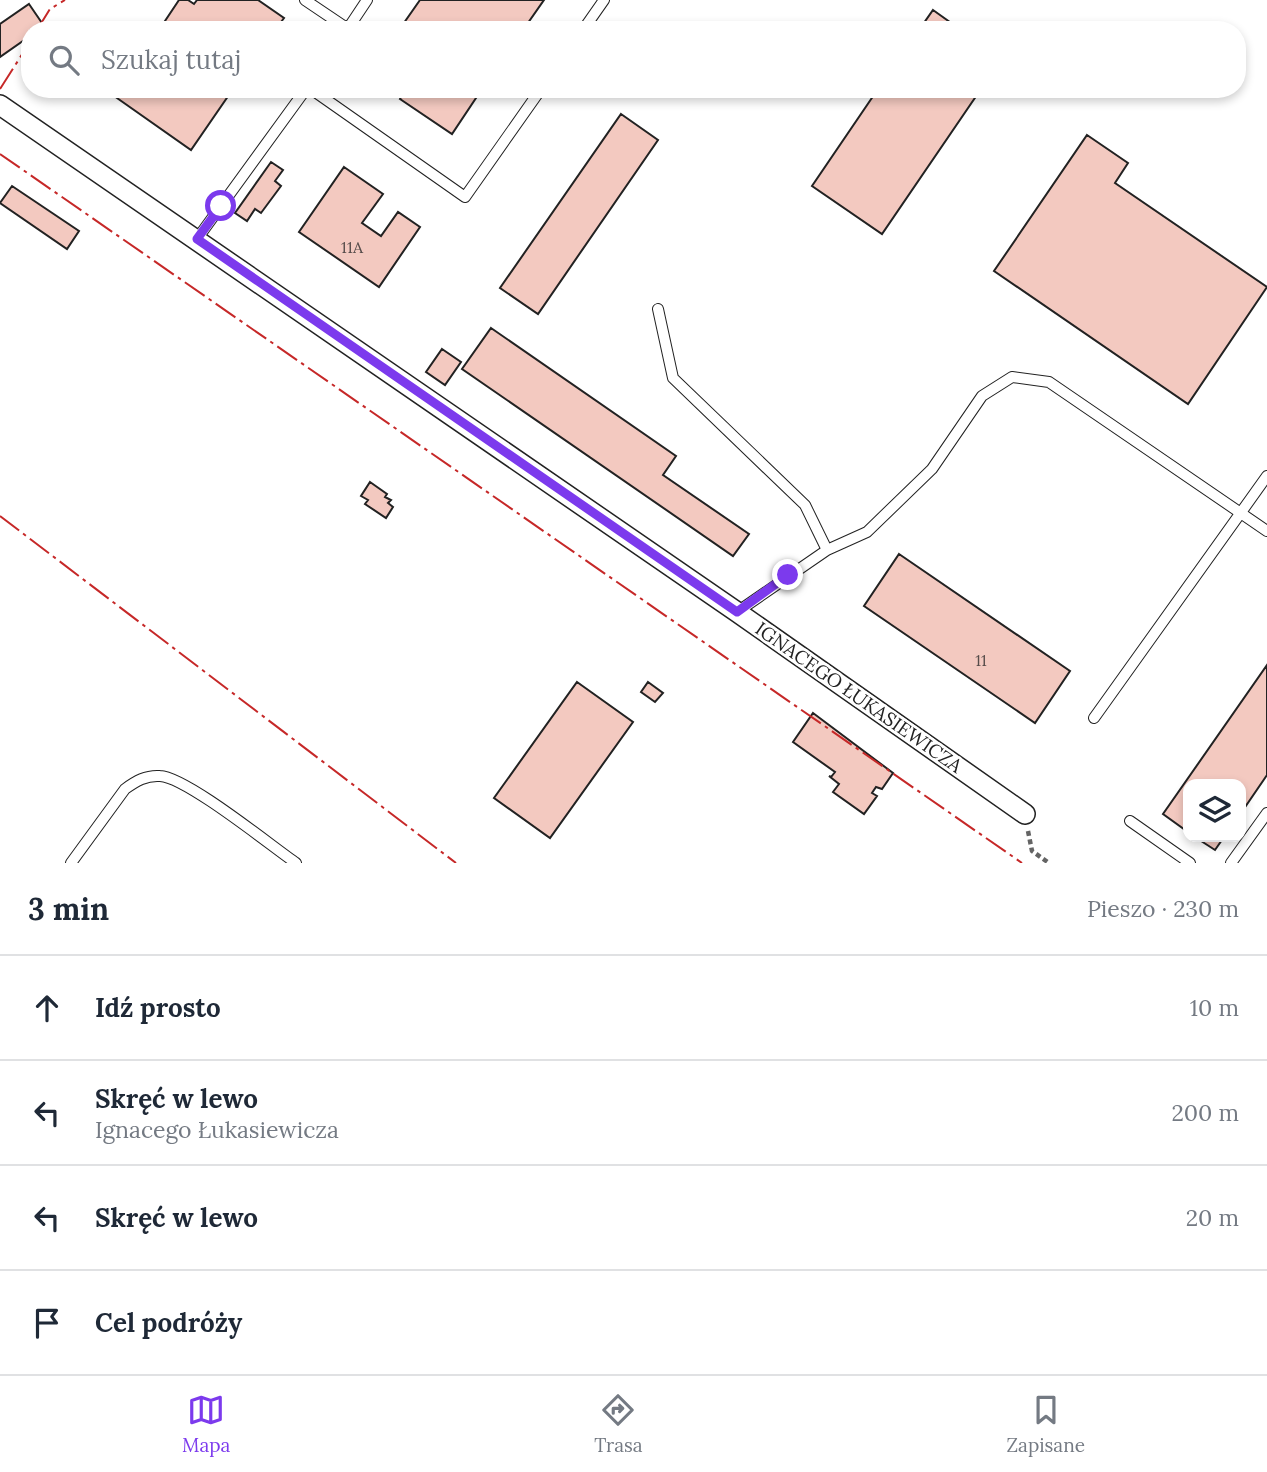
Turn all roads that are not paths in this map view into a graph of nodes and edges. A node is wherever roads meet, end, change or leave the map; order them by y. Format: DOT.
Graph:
graph roads {
  1 [pos="305,0"];
  2 [pos="367,0"];
  3 [pos="604,0"];
  4 [pos="334,21"];
  5 [pos="353,21"];
  6 [pos="589,21"];
  7 [pos="302,98"];
  8 [pos="322,98"];
  9 [pos="535,98"];
  10 [pos="0,105"];
  11 [pos="197,239"];
  12 [pos="657,309"];
  13 [pos="1267,476"];
  14 [pos="1241,513"];
  15 [pos="1267,531"];
  16 [pos="827,550"];
  17 [pos="737,612"];
  18 [pos="1094,718"];
  19 [pos="1267,813"];
  20 [pos="1026,814"];
  21 [pos="1130,821"];
  22 [pos="71,863"];
  23 [pos="296,863"];
  24 [pos="1190,863"];
  25 [pos="1231,863"];
  1 -- 4 [label="lane"];
  2 -- 5 [label="lane"];
  3 -- 6 [label="lane"];
  7 -- 11 [label="lane"];
  8 -- 9 [label="lane"];
  10 -- 11 [label="street, IGNACEGO ŁUKASIEWICZA"];
  11 -- 17 [label="street, IGNACEGO ŁUKASIEWICZA"];
  12 -- 16 [label="lane"];
  13 -- 14 [label="lane"];
  14 -- 15 [label="lane"];
  14 -- 16 [label="lane"];
  14 -- 18 [label="lane"];
  16 -- 17 [label="lane"];
  17 -- 20 [label="street, IGNACEGO ŁUKASIEWICZA"];
  19 -- 25 [label="lane"];
  21 -- 24 [label="lane"];
  22 -- 23 [label="lane"];
}
